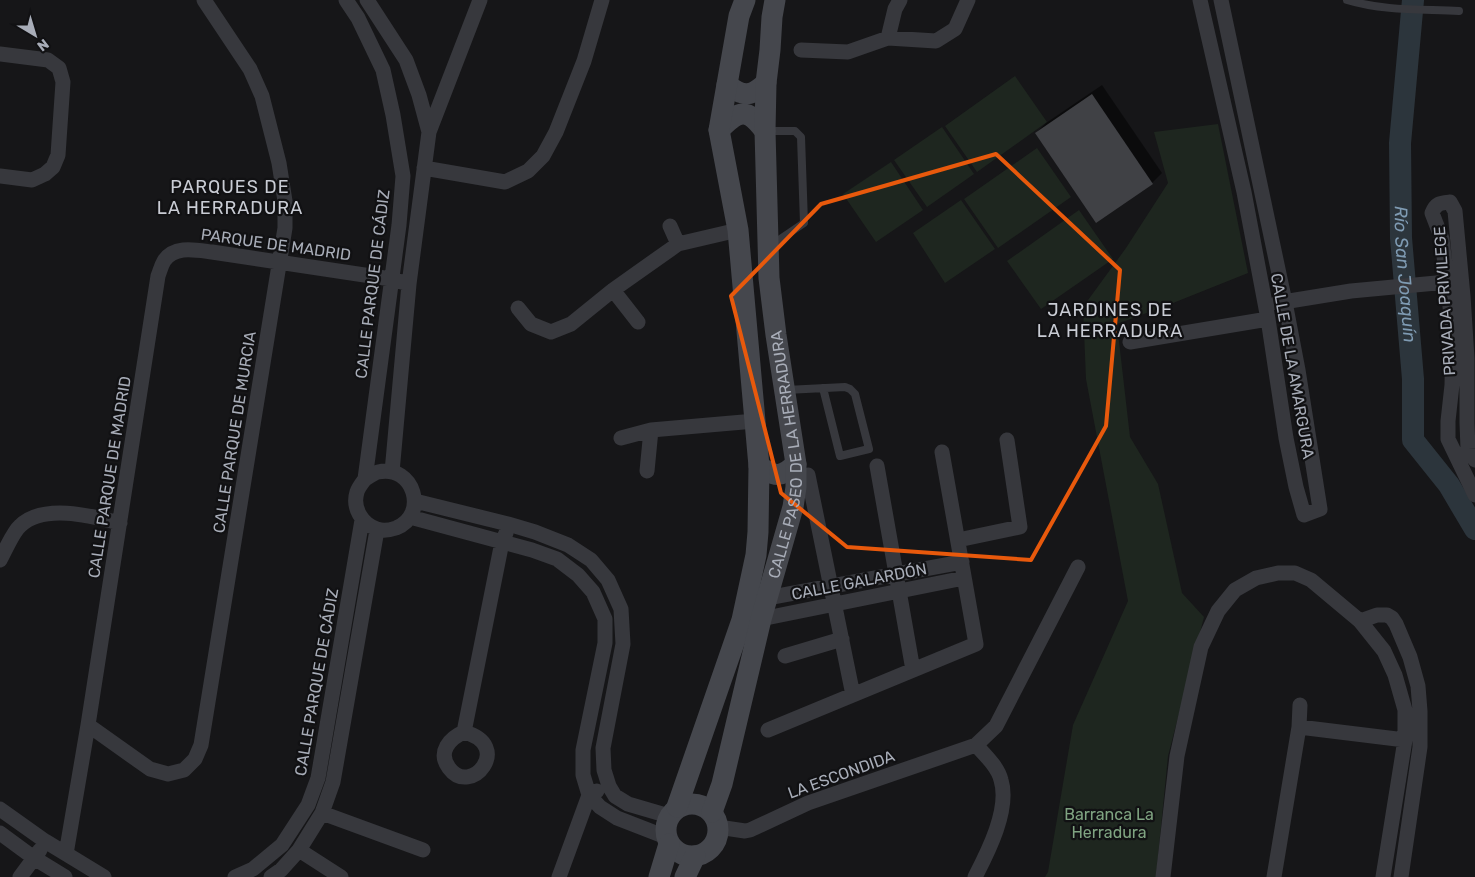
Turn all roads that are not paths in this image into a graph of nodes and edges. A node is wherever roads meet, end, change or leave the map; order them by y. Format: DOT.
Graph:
graph roads {
  1 [pos="204,0"];
  2 [pos="346,0"];
  3 [pos="366,0"];
  4 [pos="480,0"];
  5 [pos="602,0"];
  6 [pos="745,0"];
  7 [pos="775,0"];
  8 [pos="900,0"];
  9 [pos="968,0"];
  10 [pos="1202,0"];
  11 [pos="1221,0"];
  12 [pos="1347,0"];
  13 [pos="1460,11"];
  14 [pos="888,38"];
  15 [pos="801,50"];
  16 [pos="0,54"];
  17 [pos="406,60"];
  18 [pos="383,70"];
  19 [pos="766,83"];
  20 [pos="727,85"];
  21 [pos="719,130"];
  22 [pos="766,131"];
  23 [pos="429,132"];
  24 [pos="424,168"];
  25 [pos="0,176"];
  26 [pos="670,226"];
  27 [pos="738,230"];
  28 [pos="678,244"];
  29 [pos="769,247"];
  30 [pos="186,249"];
  31 [pos="279,262"];
  32 [pos="391,279"];
  33 [pos="1454,279"];
  34 [pos="409,284"];
  35 [pos="614,290"];
  36 [pos="1285,302"];
  37 [pos="1265,303"];
  38 [pos="518,308"];
  39 [pos="1268,319"];
  40 [pos="638,322"];
  41 [pos="1130,342"];
  42 [pos="1471,382"];
  43 [pos="823,388"];
  44 [pos="786,390"];
  45 [pos="755,421"];
  46 [pos="1448,421"];
  47 [pos="1467,423"];
  48 [pos="651,430"];
  49 [pos="621,438"];
  50 [pos="1007,440"];
  51 [pos="942,452"];
  52 [pos="1475,460"];
  53 [pos="759,466"];
  54 [pos="878,466"];
  55 [pos="802,469"];
  56 [pos="647,471"];
  57 [pos="392,472"];
  58 [pos="365,479"];
  59 [pos="1475,495"];
  60 [pos="415,501"];
  61 [pos="759,504"];
  62 [pos="793,507"];
  63 [pos="410,517"];
  64 [pos="362,520"];
  65 [pos="120,523"];
  66 [pos="508,524"];
  67 [pos="377,530"];
  68 [pos="958,540"];
  69 [pos="502,542"];
  70 [pos="0,560"];
  71 [pos="962,562"];
  72 [pos="1078,567"];
  73 [pos="896,574"];
  74 [pos="964,578"];
  75 [pos="831,587"];
  76 [pos="899,591"];
  77 [pos="767,598"];
  78 [pos="834,604"];
  79 [pos="761,619"];
  80 [pos="1360,622"];
  81 [pos="842,639"];
  82 [pos="785,656"];
  83 [pos="913,670"];
  84 [pos="853,694"];
  85 [pos="1300,705"];
  86 [pos="88,724"];
  87 [pos="1299,727"];
  88 [pos="768,730"];
  89 [pos="464,732"];
  90 [pos="1405,740"];
  91 [pos="976,745"];
  92 [pos="609,786"];
  93 [pos="590,795"];
  94 [pos="0,809"];
  95 [pos="673,812"];
  96 [pos="322,813"];
  97 [pos="715,819"];
  98 [pos="0,833"];
  99 [pos="667,840"];
  100 [pos="46,841"];
  101 [pos="299,850"];
  102 [pos="423,850"];
  103 [pos="66,854"];
  104 [pos="695,856"];
  105 [pos="34,858"];
  106 [pos="20,877"];
  107 [pos="66,877"];
  108 [pos="104,877"];
  109 [pos="236,877"];
  110 [pos="271,877"];
  111 [pos="341,877"];
  112 [pos="560,877"];
  113 [pos="660,877"];
  114 [pos="685,877"];
  115 [pos="975,877"];
  116 [pos="1163,877"];
  117 [pos="1274,877"];
  118 [pos="1383,877"];
  119 [pos="1401,877"];
  1 -- 31 [label="street, CALLE PARQUE DE MURCIA"];
  2 -- 18 [label="street, CALLE PARQUE DE CÁDIZ"];
  3 -- 17 [label="street"];
  4 -- 23 [label="street"];
  5 -- 24 [label="street"];
  6 -- 20 [label="main road, CALLE PASEO DE LA HERRADURA"];
  7 -- 19 [label="main road, CALLE PASEO DE LA HERRADURA"];
  8 -- 14 [label="street"];
  9 -- 14 [label="street"];
  10 -- 37 [label="street, CALLE DE LA AMARGURA"];
  11 -- 36 [label="street, CALLE DE LA AMARGURA"];
  12 -- 13 [label="lane"];
  14 -- 15 [label="street"];
  16 -- 25 [label="street"];
  17 -- 18 [label="street"];
  17 -- 23 [label="street"];
  18 -- 32 [label="street, CALLE PARQUE DE CÁDIZ"];
  19 -- 20 [label="main road"];
  19 -- 22 [label="main road, CALLE PASEO DE LA HERRADURA"];
  20 -- 21 [label="main road, CALLE PASEO DE LA HERRADURA"];
  21 -- 22 [label="main road"];
  21 -- 27 [label="main road, CALLE PASEO DE LA HERRADURA"];
  22 -- 29 [label="main road, CALLE PASEO DE LA HERRADURA"];
  22 -- 29 [label="lane"];
  23 -- 24 [label="street"];
  24 -- 34 [label="street"];
  26 -- 28 [label="street"];
  27 -- 28 [label="street"];
  27 -- 45 [label="main road, CALLE PASEO DE LA HERRADURA"];
  28 -- 35 [label="street"];
  29 -- 44 [label="main road, CALLE PASEO DE LA HERRADURA"];
  30 -- 31 [label="street, PARQUE DE MADRID"];
  30 -- 65 [label="street, CALLE PARQUE DE MADRID"];
  31 -- 32 [label="street, PARQUE DE MADRID"];
  31 -- 86 [label="street, CALLE PARQUE DE MURCIA"];
  32 -- 34 [label="street, PARQUE DE MADRID"];
  32 -- 58 [label="street, CALLE PARQUE DE CÁDIZ"];
  33 -- 36 [label="street, CALLE DE LA AMARGURA"];
  33 -- 42 [label="street, PRIVADA PRIVILEGE"];
  33 -- 46 [label="street, PRIVADA PRIVILEGE"];
  34 -- 57 [label="street"];
  35 -- 38 [label="street"];
  35 -- 40 [label="street"];
  36 -- 37 [label="street"];
  36 -- 39 [label="street, CALLE DE LA AMARGURA"];
  37 -- 39 [label="street, CALLE DE LA AMARGURA"];
  39 -- 41 [label="street"];
  42 -- 47 [label="street, PRIVADA PRIVILEGE"];
  43 -- 43 [label="lane"];
  43 -- 44 [label="lane"];
  44 -- 55 [label="main road, CALLE PASEO DE LA HERRADURA"];
  45 -- 48 [label="street"];
  45 -- 53 [label="main road, CALLE PASEO DE LA HERRADURA"];
  46 -- 47 [label="street"];
  46 -- 59 [label="street, PRIVADA PRIVILEGE"];
  47 -- 52 [label="street, PRIVADA PRIVILEGE"];
  48 -- 49 [label="street"];
  48 -- 56 [label="street"];
  50 -- 68 [label="street"];
  51 -- 68 [label="street"];
  53 -- 55 [label="main road"];
  53 -- 61 [label="main road, CALLE PASEO DE LA HERRADURA"];
  54 -- 73 [label="street"];
  55 -- 62 [label="main road, CALLE PASEO DE LA HERRADURA"];
  55 -- 75 [label="street"];
  57 -- 58 [label="street"];
  57 -- 60 [label="street"];
  58 -- 64 [label="street, CALLE PARQUE DE CÁDIZ"];
  60 -- 63 [label="street"];
  60 -- 66 [label="street"];
  61 -- 62 [label="main road"];
  61 -- 95 [label="main road, CALLE PASEO DE LA HERRADURA"];
  62 -- 77 [label="main road, CALLE PASEO DE LA HERRADURA"];
  63 -- 67 [label="street"];
  63 -- 69 [label="street"];
  64 -- 67 [label="street"];
  64 -- 109 [label="street, CALLE PARQUE DE CÁDIZ"];
  65 -- 70 [label="street"];
  65 -- 86 [label="street, CALLE PARQUE DE MADRID"];
  66 -- 69 [label="street"];
  66 -- 92 [label="street"];
  67 -- 96 [label="street, CALLE PARQUE DE CÁDIZ"];
  68 -- 71 [label="street"];
  69 -- 89 [label="street"];
  69 -- 93 [label="street"];
  71 -- 73 [label="street, CALLE GALARDÓN"];
  71 -- 74 [label="street"];
  72 -- 91 [label="street"];
  73 -- 75 [label="street, CALLE GALARDÓN"];
  73 -- 76 [label="street"];
  74 -- 76 [label="street, CALLE GALARDÓN"];
  74 -- 83 [label="street"];
  75 -- 77 [label="street, CALLE GALARDÓN"];
  75 -- 78 [label="street"];
  76 -- 78 [label="street, CALLE GALARDÓN"];
  76 -- 83 [label="street"];
  77 -- 79 [label="main road, CALLE PASEO DE LA HERRADURA"];
  78 -- 79 [label="street, CALLE GALARDÓN"];
  78 -- 81 [label="street"];
  79 -- 97 [label="main road, CALLE PASEO DE LA HERRADURA"];
  80 -- 90 [label="street"];
  80 -- 116 [label="street"];
  80 -- 119 [label="street"];
  81 -- 82 [label="street"];
  81 -- 84 [label="street"];
  83 -- 84 [label="street"];
  84 -- 88 [label="street"];
  85 -- 87 [label="street"];
  86 -- 103 [label="street, CALLE PARQUE DE MADRID"];
  87 -- 90 [label="street"];
  87 -- 117 [label="street"];
  90 -- 118 [label="street"];
  91 -- 97 [label="street, LA ESCONDIDA"];
  91 -- 115 [label="street"];
  92 -- 93 [label="street"];
  92 -- 95 [label="street"];
  93 -- 99 [label="street"];
  93 -- 112 [label="street"];
  94 -- 100 [label="street"];
  95 -- 97 [label="main road"];
  95 -- 99 [label="main road"];
  96 -- 101 [label="street, CALLE PARQUE DE CÁDIZ"];
  96 -- 102 [label="street"];
  97 -- 104 [label="main road"];
  98 -- 105 [label="street"];
  99 -- 104 [label="main road"];
  99 -- 113 [label="main road"];
  100 -- 103 [label="street"];
  100 -- 105 [label="street"];
  101 -- 110 [label="street, CALLE PARQUE DE CÁDIZ"];
  101 -- 111 [label="street"];
  103 -- 108 [label="street"];
  104 -- 114 [label="main road"];
  105 -- 106 [label="street"];
  105 -- 107 [label="street"];
}
